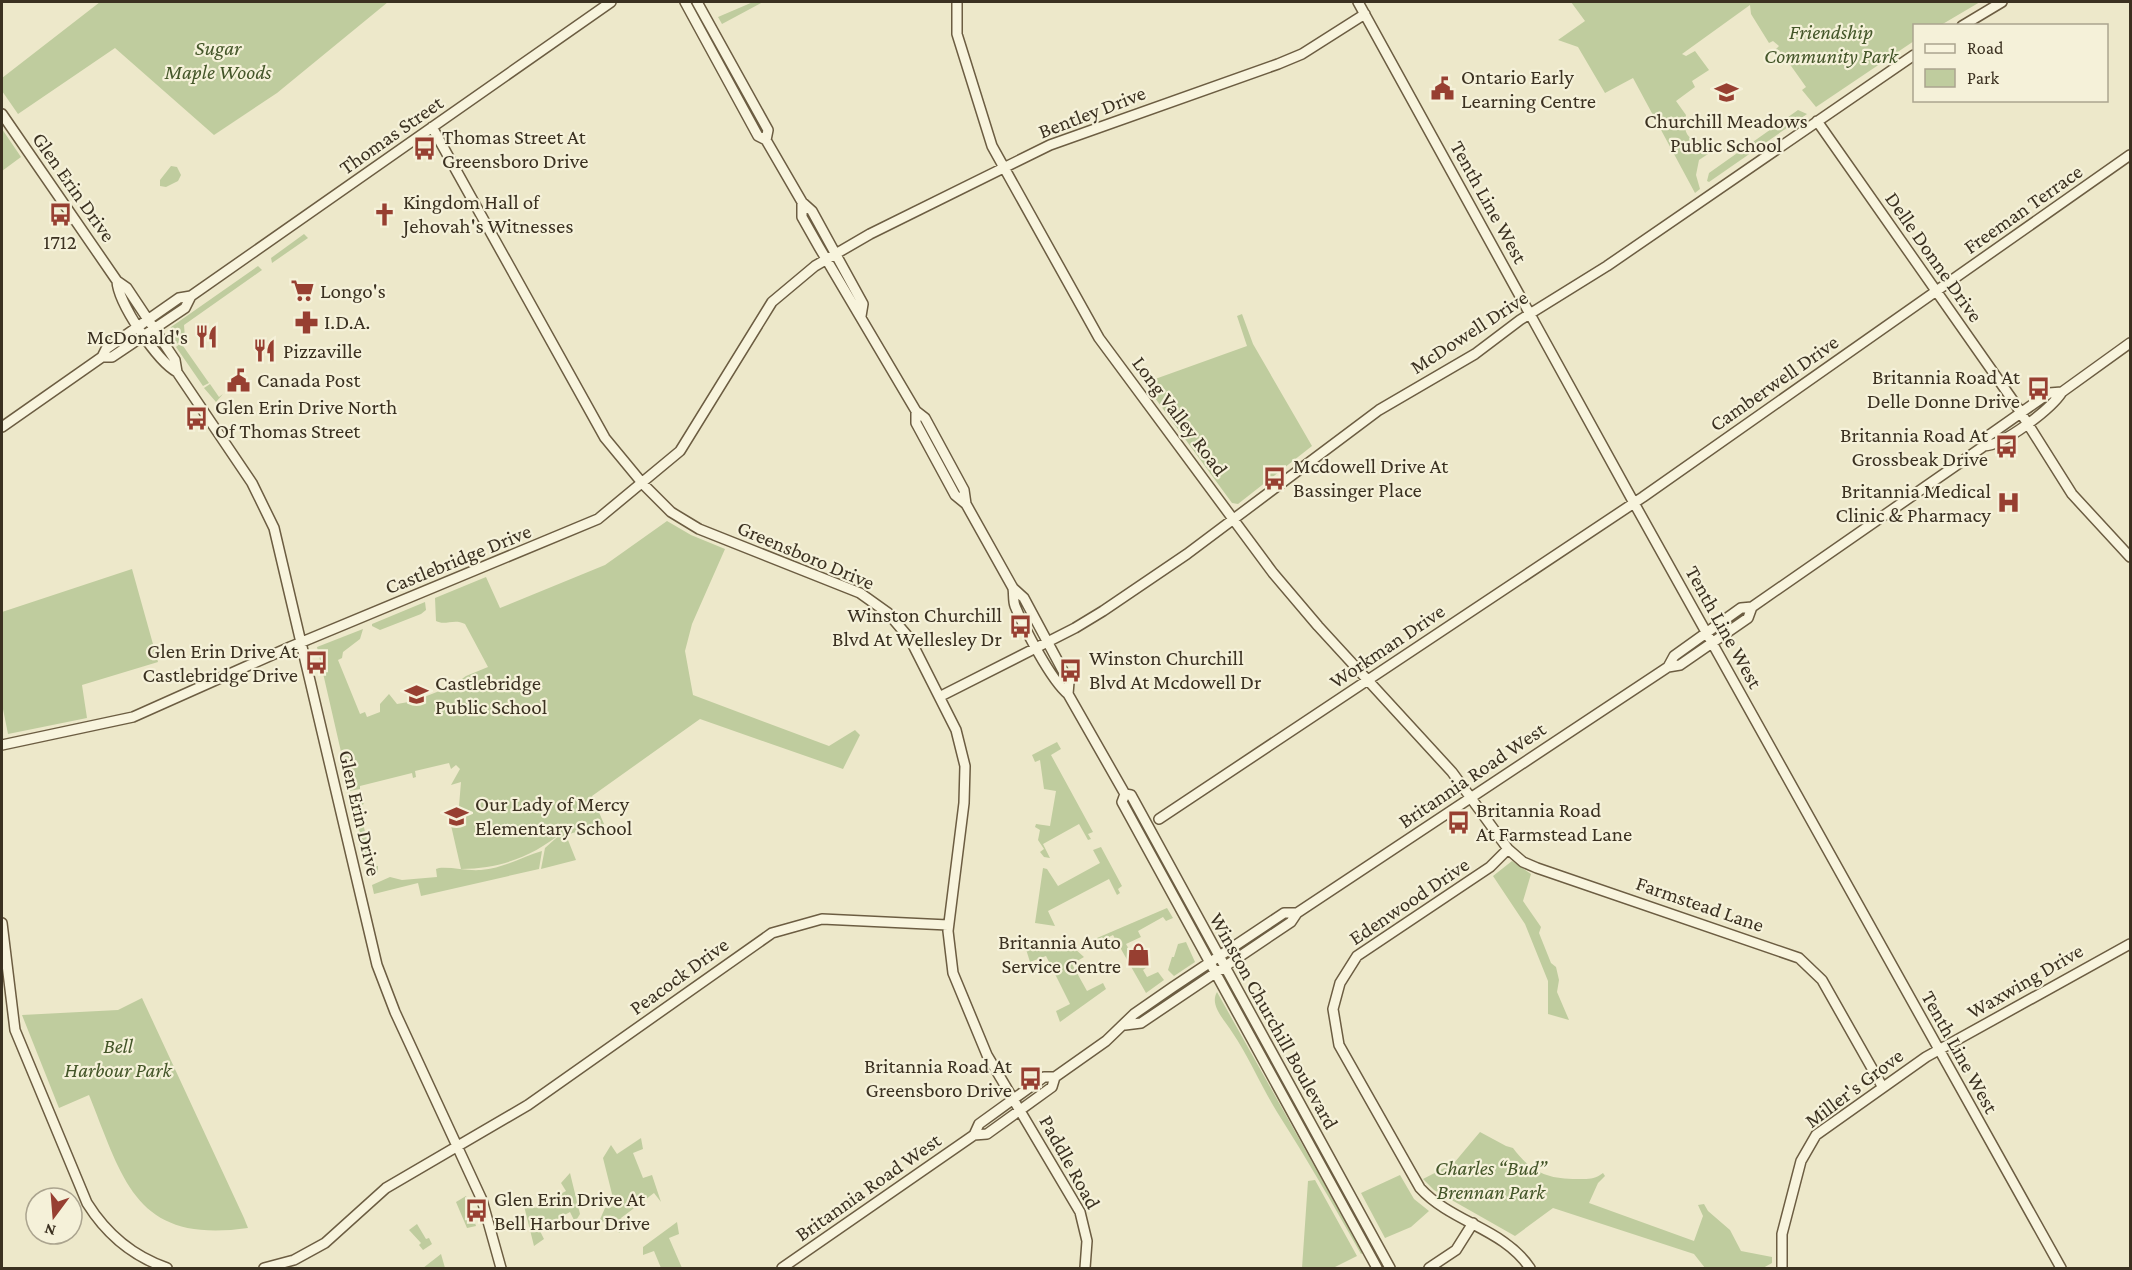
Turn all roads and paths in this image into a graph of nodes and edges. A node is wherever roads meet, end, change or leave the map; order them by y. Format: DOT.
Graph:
graph roads {
  1 [pos="611,2"];
  2 [pos="685,2"];
  3 [pos="698,2"];
  4 [pos="957,2"];
  5 [pos="1358,2"];
  6 [pos="2002,2"];
  7 [pos="1365,14"];
  8 [pos="1965,24"];
  9 [pos="1913,56"];
  10 [pos="2,114"];
  11 [pos="1817,121"];
  12 [pos="432,128"];
  13 [pos="766,140"];
  14 [pos="2130,155"];
  15 [pos="1004,168"];
  16 [pos="802,202"];
  17 [pos="835,254"];
  18 [pos="826,260"];
  19 [pos="117,281"];
  20 [pos="1935,292"];
  21 [pos="190,296"];
  22 [pos="1530,314"];
  23 [pos="861,316"];
  24 [pos="148,320"];
  25 [pos="138,326"];
  26 [pos="154,329"];
  27 [pos="145,335"];
  28 [pos="2130,343"];
  29 [pos="102,357"];
  30 [pos="177,372"];
  31 [pos="2062,392"];
  32 [pos="2021,412"];
  33 [pos="2028,422"];
  34 [pos="2,427"];
  35 [pos="1984,446"];
  36 [pos="643,484"];
  37 [pos="1634,503"];
  38 [pos="1234,519"];
  39 [pos="2130,557"];
  40 [pos="1013,588"];
  41 [pos="1752,607"];
  42 [pos="1707,632"];
  43 [pos="302,642"];
  44 [pos="1047,642"];
  45 [pos="1713,643"];
  46 [pos="1037,647"];
  47 [pos="1668,667"];
  48 [pos="1369,680"];
  49 [pos="1068,694"];
  50 [pos="941,696"];
  51 [pos="2,745"];
  52 [pos="1125,794"];
  53 [pos="1471,797"];
  54 [pos="1159,819"];
  55 [pos="1508,849"];
  56 [pos="1297,914"];
  57 [pos="2,923"];
  58 [pos="948,925"];
  59 [pos="2130,944"];
  60 [pos="1218,956"];
  61 [pos="1209,962"];
  62 [pos="1224,967"];
  63 [pos="1215,973"];
  64 [pos="1125,1025"];
  65 [pos="1939,1050"];
  66 [pos="1055,1077"];
  67 [pos="1882,1086"];
  68 [pos="1014,1100"];
  69 [pos="1020,1109"];
  70 [pos="974,1135"];
  71 [pos="456,1145"];
  72 [pos="1473,1223"];
  73 [pos="167,1269"];
  74 [pos="264,1269"];
  75 [pos="501,1269"];
  76 [pos="782,1269"];
  77 [pos="1085,1269"];
  78 [pos="1377,1269"];
  79 [pos="1390,1269"];
  80 [pos="1429,1269"];
  81 [pos="1530,1269"];
  82 [pos="1782,1269"];
  83 [pos="2061,1269"];
  1 -- 12 [label="street, Thomas Street"];
  2 -- 13 [label="street, Winston Churchill Boulevard"];
  3 -- 13 [label="street, Winston Churchill Boulevard"];
  4 -- 15 [label="street, Long Valley Road"];
  5 -- 7 [label="street, Tenth Line West"];
  6 -- 8 [label="street"];
  7 -- 15 [label="street, Bentley Drive"];
  7 -- 22 [label="street, Tenth Line West"];
  9 -- 11 [label="street, McDowell Drive"];
  10 -- 19 [label="street, Glen Erin Drive"];
  11 -- 20 [label="street, Delle Donne Drive"];
  11 -- 22 [label="street, McDowell Drive"];
  12 -- 21 [label="street, Thomas Street"];
  12 -- 36 [label="street, Greensboro Drive"];
  13 -- 16 [label="street, Winston Churchill Boulevard"];
  14 -- 20 [label="street, Freeman Terrace"];
  15 -- 17 [label="street, Bentley Drive"];
  15 -- 38 [label="street, Long Valley Road"];
  16 -- 17 [label="street, Winston Churchill Boulevard"];
  16 -- 18 [label="street, Winston Churchill Boulevard"];
  17 -- 18 [label="street, Bentley Drive"];
  17 -- 23 [label="street, Winston Churchill Boulevard"];
  18 -- 23 [label="street, Winston Churchill Boulevard"];
  18 -- 36 [label="street, Castlebridge Drive"];
  19 -- 24 [label="street, Glen Erin Drive"];
  19 -- 25 [label="street, Glen Erin Drive"];
  20 -- 32 [label="street, Delle Donne Drive"];
  20 -- 37 [label="street, Camberwell Drive"];
  21 -- 24 [label="street, Thomas Street"];
  21 -- 26 [label="street, Thomas Street"];
  22 -- 37 [label="street, Tenth Line West"];
  22 -- 38 [label="street, McDowell Drive"];
  23 -- 40 [label="street, Winston Churchill Boulevard"];
  24 -- 25 [label="street, Thomas Street"];
  24 -- 26 [label="street, Glen Erin Drive"];
  25 -- 27 [label="street, Glen Erin Drive"];
  25 -- 29 [label="street, Thomas Street"];
  26 -- 27 [label="street, Thomas Street"];
  26 -- 30 [label="street, Glen Erin Drive"];
  27 -- 29 [label="street, Thomas Street"];
  27 -- 30 [label="street, Glen Erin Drive"];
  28 -- 31 [label="street, Britannia Road West"];
  29 -- 34 [label="street, Thomas Street"];
  30 -- 43 [label="street, Glen Erin Drive"];
  31 -- 32 [label="street, Britannia Road West"];
  31 -- 33 [label="street, Britannia Road West"];
  32 -- 33 [label="street, Delle Donne Drive"];
  32 -- 35 [label="street, Britannia Road West"];
  33 -- 35 [label="street, Britannia Road West"];
  33 -- 39 [label="street, Delle Donne Drive"];
  35 -- 41 [label="street, Britannia Road West"];
  36 -- 43 [label="street, Castlebridge Drive"];
  36 -- 50 [label="street, Greensboro Drive"];
  37 -- 42 [label="street, Tenth Line West"];
  37 -- 48 [label="street, Workman Drive"];
  38 -- 44 [label="street, McDowell Drive"];
  38 -- 48 [label="street, Long Valley Road"];
  40 -- 44 [label="street, Winston Churchill Boulevard"];
  40 -- 46 [label="street, Winston Churchill Boulevard"];
  41 -- 42 [label="street, Britannia Road West"];
  41 -- 45 [label="street, Britannia Road West"];
  42 -- 45 [label="street, Tenth Line West"];
  42 -- 47 [label="street, Britannia Road West"];
  43 -- 51 [label="street, Castlebridge Drive"];
  43 -- 71 [label="street, Glen Erin Drive"];
  44 -- 46 [label="street, McDowell Drive"];
  44 -- 49 [label="street, Winston Churchill Boulevard"];
  45 -- 47 [label="street, Britannia Road West"];
  45 -- 65 [label="street, Tenth Line West"];
  46 -- 49 [label="street, Winston Churchill Boulevard"];
  46 -- 50 [label="street, McDowell Drive"];
  47 -- 53 [label="street, Britannia Road West"];
  48 -- 53 [label="street, Long Valley Road"];
  48 -- 54 [label="street, Workman Drive"];
  49 -- 52 [label="street, Winston Churchill Boulevard"];
  50 -- 58 [label="street, Greensboro Drive"];
  52 -- 60 [label="street, Winston Churchill Boulevard"];
  52 -- 61 [label="street, Winston Churchill Boulevard"];
  53 -- 55 [label="street, Farmstead Lane"];
  53 -- 56 [label="street, Britannia Road West"];
  55 -- 67 [label="street, Farmstead Lane"];
  55 -- 72 [label="street, Edenwood Drive"];
  56 -- 60 [label="street, Britannia Road West"];
  56 -- 62 [label="street, Britannia Road West"];
  57 -- 73 [label="street"];
  58 -- 68 [label="street, Greensboro Drive"];
  58 -- 71 [label="street, Peacock Drive"];
  59 -- 65 [label="street, Waxwing Drive"];
  60 -- 61 [label="street, Britannia Road West"];
  60 -- 62 [label="street, Winston Churchill Boulevard"];
  61 -- 63 [label="street, Winston Churchill Boulevard"];
  61 -- 64 [label="street, Britannia Road West"];
  62 -- 63 [label="street, Britannia Road West"];
  62 -- 79 [label="street, Winston Churchill Boulevard"];
  63 -- 64 [label="street, Britannia Road West"];
  63 -- 78 [label="street, Winston Churchill Boulevard"];
  64 -- 66 [label="street, Britannia Road West"];
  65 -- 67 [label="street, Miller's Grove"];
  65 -- 83 [label="street, Tenth Line West"];
  66 -- 68 [label="street, Britannia Road West"];
  66 -- 69 [label="street, Britannia Road West"];
  67 -- 82 [label="street, Miller's Grove"];
  68 -- 69 [label="street, Greensboro Drive"];
  68 -- 70 [label="street, Britannia Road West"];
  69 -- 70 [label="street, Britannia Road West"];
  69 -- 77 [label="street, Paddle Road"];
  70 -- 76 [label="street, Britannia Road West"];
  71 -- 74 [label="street, Peacock Drive"];
  71 -- 75 [label="street, Glen Erin Drive"];
  72 -- 80 [label="street"];
  72 -- 81 [label="street, Edenwood Drive"];
}
